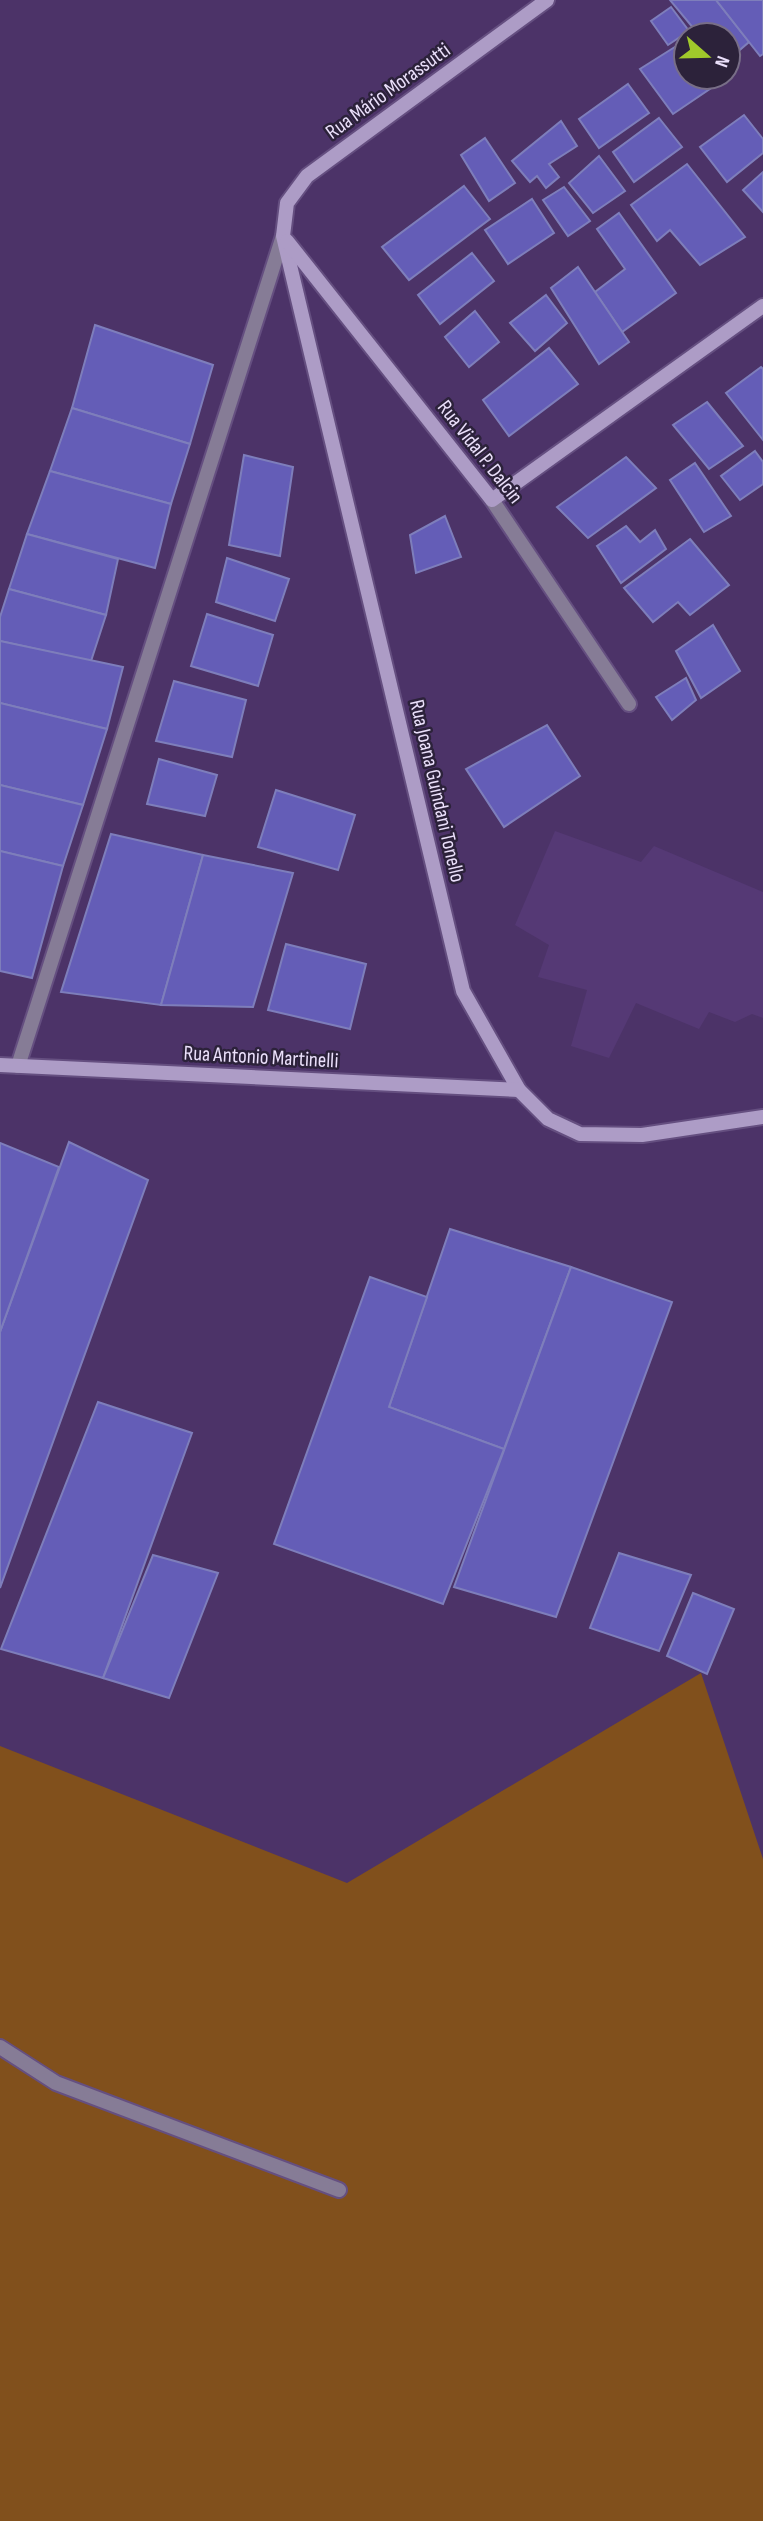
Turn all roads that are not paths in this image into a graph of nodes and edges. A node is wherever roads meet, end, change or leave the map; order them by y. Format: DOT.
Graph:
graph roads {
  1 [pos="547,0"];
  2 [pos="283,236"];
  3 [pos="763,306"];
  4 [pos="492,500"];
  5 [pos="629,704"];
  6 [pos="0,1065"];
  7 [pos="18,1066"];
  8 [pos="519,1090"];
  9 [pos="763,1117"];
  10 [pos="0,2048"];
  11 [pos="340,2190"];
  1 -- 2 [label="main road, Rua Mário Morassutti"];
  2 -- 4 [label="main road, Rua Vidal P. Dalcin"];
  2 -- 7 [label="street"];
  2 -- 8 [label="main road, Rua Joana Guindani Tonello"];
  3 -- 4 [label="main road"];
  4 -- 5 [label="street, Rua Vidal P. Dalcin"];
  6 -- 7 [label="main road, Rua Antonio Martinelli"];
  7 -- 8 [label="main road, Rua Antonio Martinelli"];
  8 -- 9 [label="main road, Rua Joana Guindani Tonello"];
  10 -- 11 [label="street"];
}
